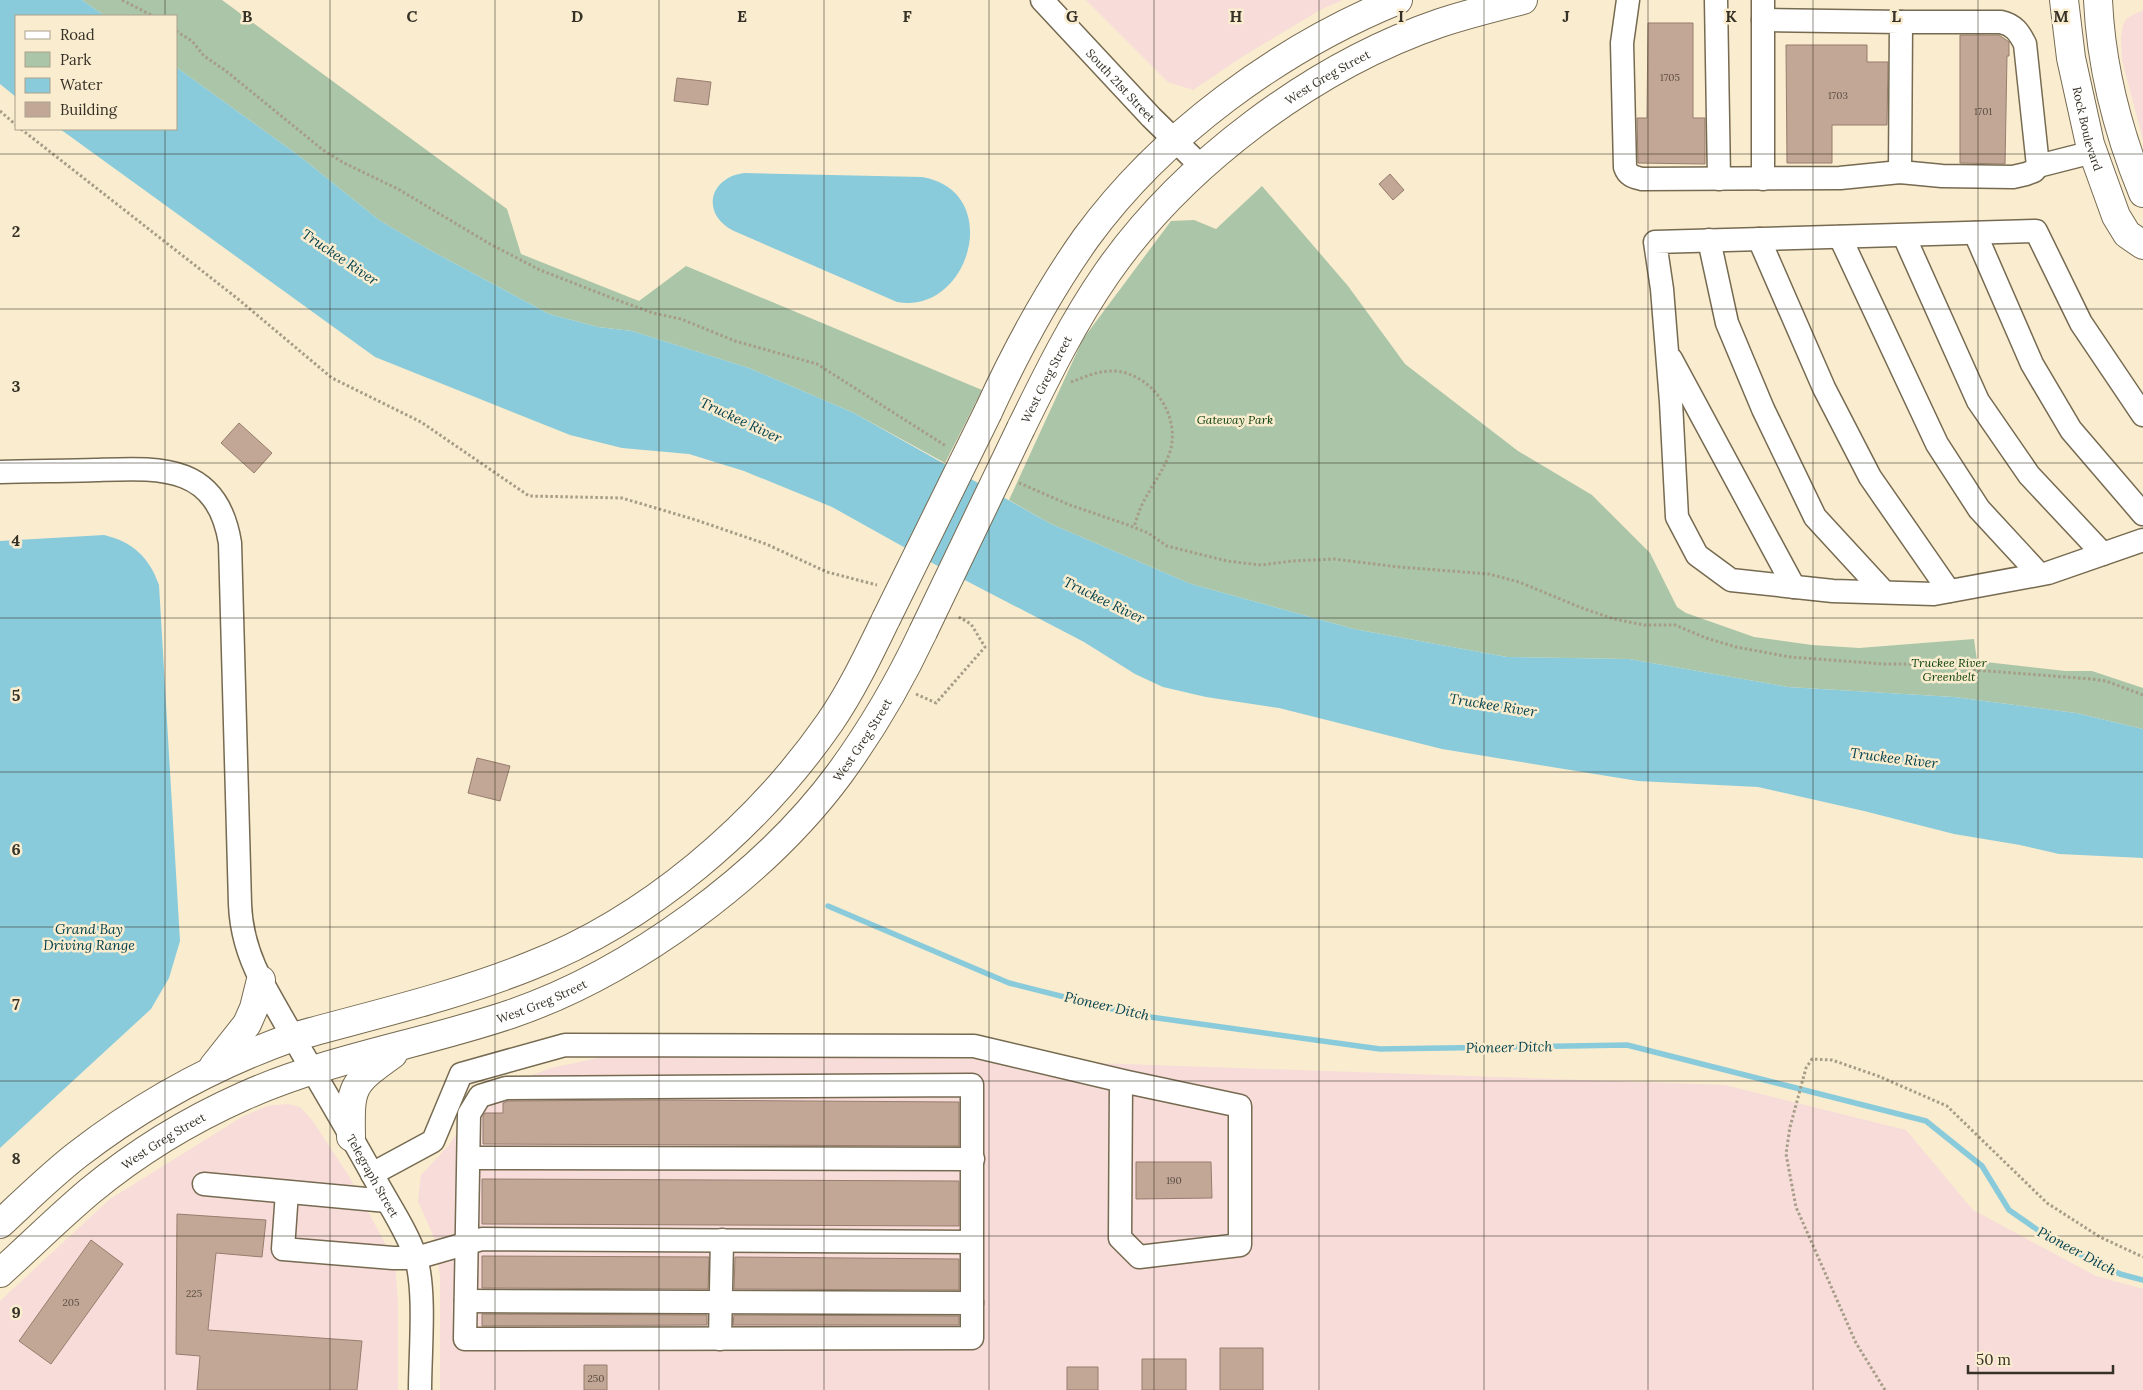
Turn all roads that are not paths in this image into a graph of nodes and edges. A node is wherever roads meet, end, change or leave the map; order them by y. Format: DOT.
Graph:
graph roads {
  1 [pos="1042,0"];
  2 [pos="1398,0"];
  3 [pos="1524,0"];
  4 [pos="1628,0"];
  5 [pos="1716,0"];
  6 [pos="2064,0"];
  7 [pos="2098,0"];
  8 [pos="1492,5"];
  9 [pos="1763,10"];
  10 [pos="1892,22"];
  11 [pos="1176,141"];
  12 [pos="2093,152"];
  13 [pos="2038,166"];
  14 [pos="1203,168"];
  15 [pos="1900,172"];
  16 [pos="1719,179"];
  17 [pos="1763,179"];
  18 [pos="2143,193"];
  19 [pos="1975,233"];
  20 [pos="1904,236"];
  21 [pos="1840,237"];
  22 [pos="1759,239"];
  23 [pos="1709,240"];
  24 [pos="2143,245"];
  25 [pos="1667,352"];
  26 [pos="2143,415"];
  27 [pos="0,472"];
  28 [pos="2143,514"];
  29 [pos="2143,540"];
  30 [pos="2103,554"];
  31 [pos="2039,574"];
  32 [pos="1794,587"];
  33 [pos="1949,591"];
  34 [pos="1884,592"];
  35 [pos="261,980"];
  36 [pos="293,1037"];
  37 [pos="408,1044"];
  38 [pos="312,1070"];
  39 [pos="208,1072"];
  40 [pos="1121,1081"];
  41 [pos="351,1137"];
  42 [pos="469,1158"];
  43 [pos="972,1160"];
  44 [pos="372,1174"];
  45 [pos="204,1184"];
  46 [pos="288,1192"];
  47 [pos="387,1200"];
  48 [pos="0,1224"];
  49 [pos="722,1240"];
  50 [pos="972,1242"];
  51 [pos="468,1244"];
  52 [pos="416,1258"];
  53 [pos="0,1273"];
  54 [pos="466,1301"];
  55 [pos="720,1302"];
  56 [pos="972,1303"];
  57 [pos="720,1339"];
  58 [pos="420,1390"];
  1 -- 11 [label="street, South 21st Street"];
  2 -- 11 [label="main road"];
  3 -- 8 [label="main road, West Greg Street"];
  4 -- 16 [label="street"];
  5 -- 16 [label="street"];
  6 -- 12 [label="main road, Rock Boulevard"];
  7 -- 18 [label="main road"];
  8 -- 14 [label="main road, West Greg Street"];
  9 -- 10 [label="street"];
  9 -- 17 [label="street"];
  10 -- 13 [label="street"];
  10 -- 15 [label="street"];
  11 -- 14 [label="street, South 21st Street"];
  11 -- 36 [label="main road, bridge"];
  12 -- 13 [label="street"];
  12 -- 24 [label="main road, Rock Boulevard"];
  13 -- 15 [label="street"];
  14 -- 37 [label="main road, West Greg Street, bridge"];
  15 -- 17 [label="street"];
  16 -- 17 [label="street"];
  19 -- 20 [label="street"];
  19 -- 26 [label="street"];
  19 -- 28 [label="street"];
  20 -- 21 [label="street"];
  20 -- 30 [label="street"];
  21 -- 22 [label="street"];
  21 -- 31 [label="street"];
  22 -- 23 [label="street"];
  22 -- 33 [label="street"];
  23 -- 25 [label="street"];
  23 -- 34 [label="street"];
  25 -- 32 [label="street"];
  25 -- 32 [label="street"];
  27 -- 35 [label="street, Telegraph Street"];
  29 -- 30 [label="street"];
  30 -- 31 [label="street"];
  31 -- 33 [label="street"];
  32 -- 34 [label="street"];
  33 -- 34 [label="street"];
  35 -- 36 [label="street, Telegraph Street"];
  35 -- 39 [label="main road"];
  36 -- 38 [label="street, Telegraph Street"];
  36 -- 39 [label="main road"];
  37 -- 38 [label="main road, West Greg Street"];
  37 -- 41 [label="main road"];
  38 -- 41 [label="street, Telegraph Street"];
  38 -- 53 [label="main road, West Greg Street"];
  39 -- 48 [label="main road"];
  40 -- 40 [label="street"];
  40 -- 44 [label="street"];
  41 -- 44 [label="street, Telegraph Street"];
  42 -- 43 [label="street"];
  42 -- 43 [label="street"];
  42 -- 51 [label="street"];
  43 -- 50 [label="street"];
  44 -- 47 [label="street, Telegraph Street"];
  45 -- 46 [label="street"];
  46 -- 47 [label="street"];
  46 -- 52 [label="street"];
  47 -- 52 [label="street, Telegraph Street"];
  49 -- 50 [label="street"];
  49 -- 51 [label="street"];
  49 -- 55 [label="street"];
  50 -- 56 [label="street"];
  51 -- 52 [label="street"];
  51 -- 54 [label="street"];
  52 -- 58 [label="street, Telegraph Street"];
  54 -- 55 [label="street"];
  54 -- 57 [label="street"];
  55 -- 56 [label="street"];
  55 -- 57 [label="street"];
  56 -- 57 [label="street"];
}
